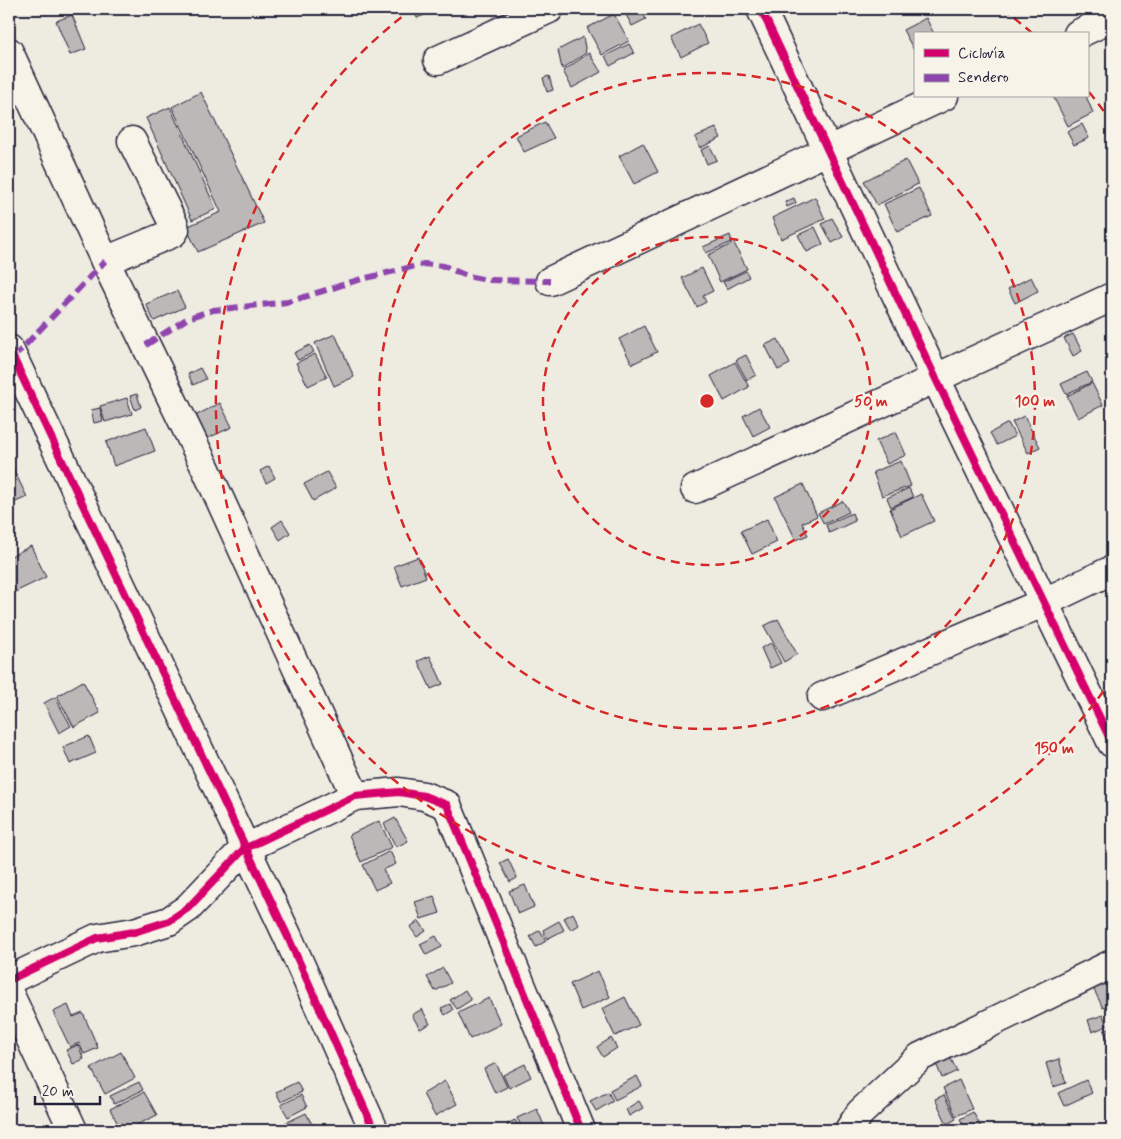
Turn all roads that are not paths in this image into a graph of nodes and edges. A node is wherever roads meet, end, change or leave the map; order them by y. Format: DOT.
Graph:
graph roads {
  1 [pos="549,9"];
  2 [pos="761,9"];
  3 [pos="1112,18"];
  4 [pos="1082,32"];
  5 [pos="9,52"];
  6 [pos="438,60"];
  7 [pos="940,98"];
  8 [pos="132,141"];
  9 [pos="828,150"];
  10 [pos="105,261"];
  11 [pos="550,281"];
  12 [pos="1112,297"];
  13 [pos="10,356"];
  14 [pos="936,379"];
  15 [pos="695,489"];
  16 [pos="1112,570"];
  17 [pos="1045,602"];
  18 [pos="822,697"];
  19 [pos="1112,743"];
  20 [pos="355,796"];
  21 [pos="244,849"];
  22 [pos="1112,964"];
  23 [pos="9,980"];
  24 [pos="9,993"];
  25 [pos="73,1130"];
  26 [pos="374,1130"];
  27 [pos="582,1130"];
  28 [pos="849,1130"];
  1 -- 6 [label="street"];
  2 -- 9 [label="street"];
  3 -- 4 [label="street"];
  5 -- 10 [label="street"];
  7 -- 9 [label="street"];
  8 -- 10 [label="street"];
  9 -- 11 [label="street"];
  9 -- 14 [label="street"];
  10 -- 20 [label="street"];
  12 -- 14 [label="street"];
  13 -- 21 [label="street"];
  14 -- 15 [label="street"];
  14 -- 17 [label="street"];
  16 -- 17 [label="street"];
  17 -- 18 [label="street"];
  17 -- 19 [label="street"];
  20 -- 21 [label="street"];
  20 -- 27 [label="street"];
  21 -- 23 [label="street"];
  21 -- 26 [label="street"];
  22 -- 28 [label="street"];
  24 -- 25 [label="street"];
}
